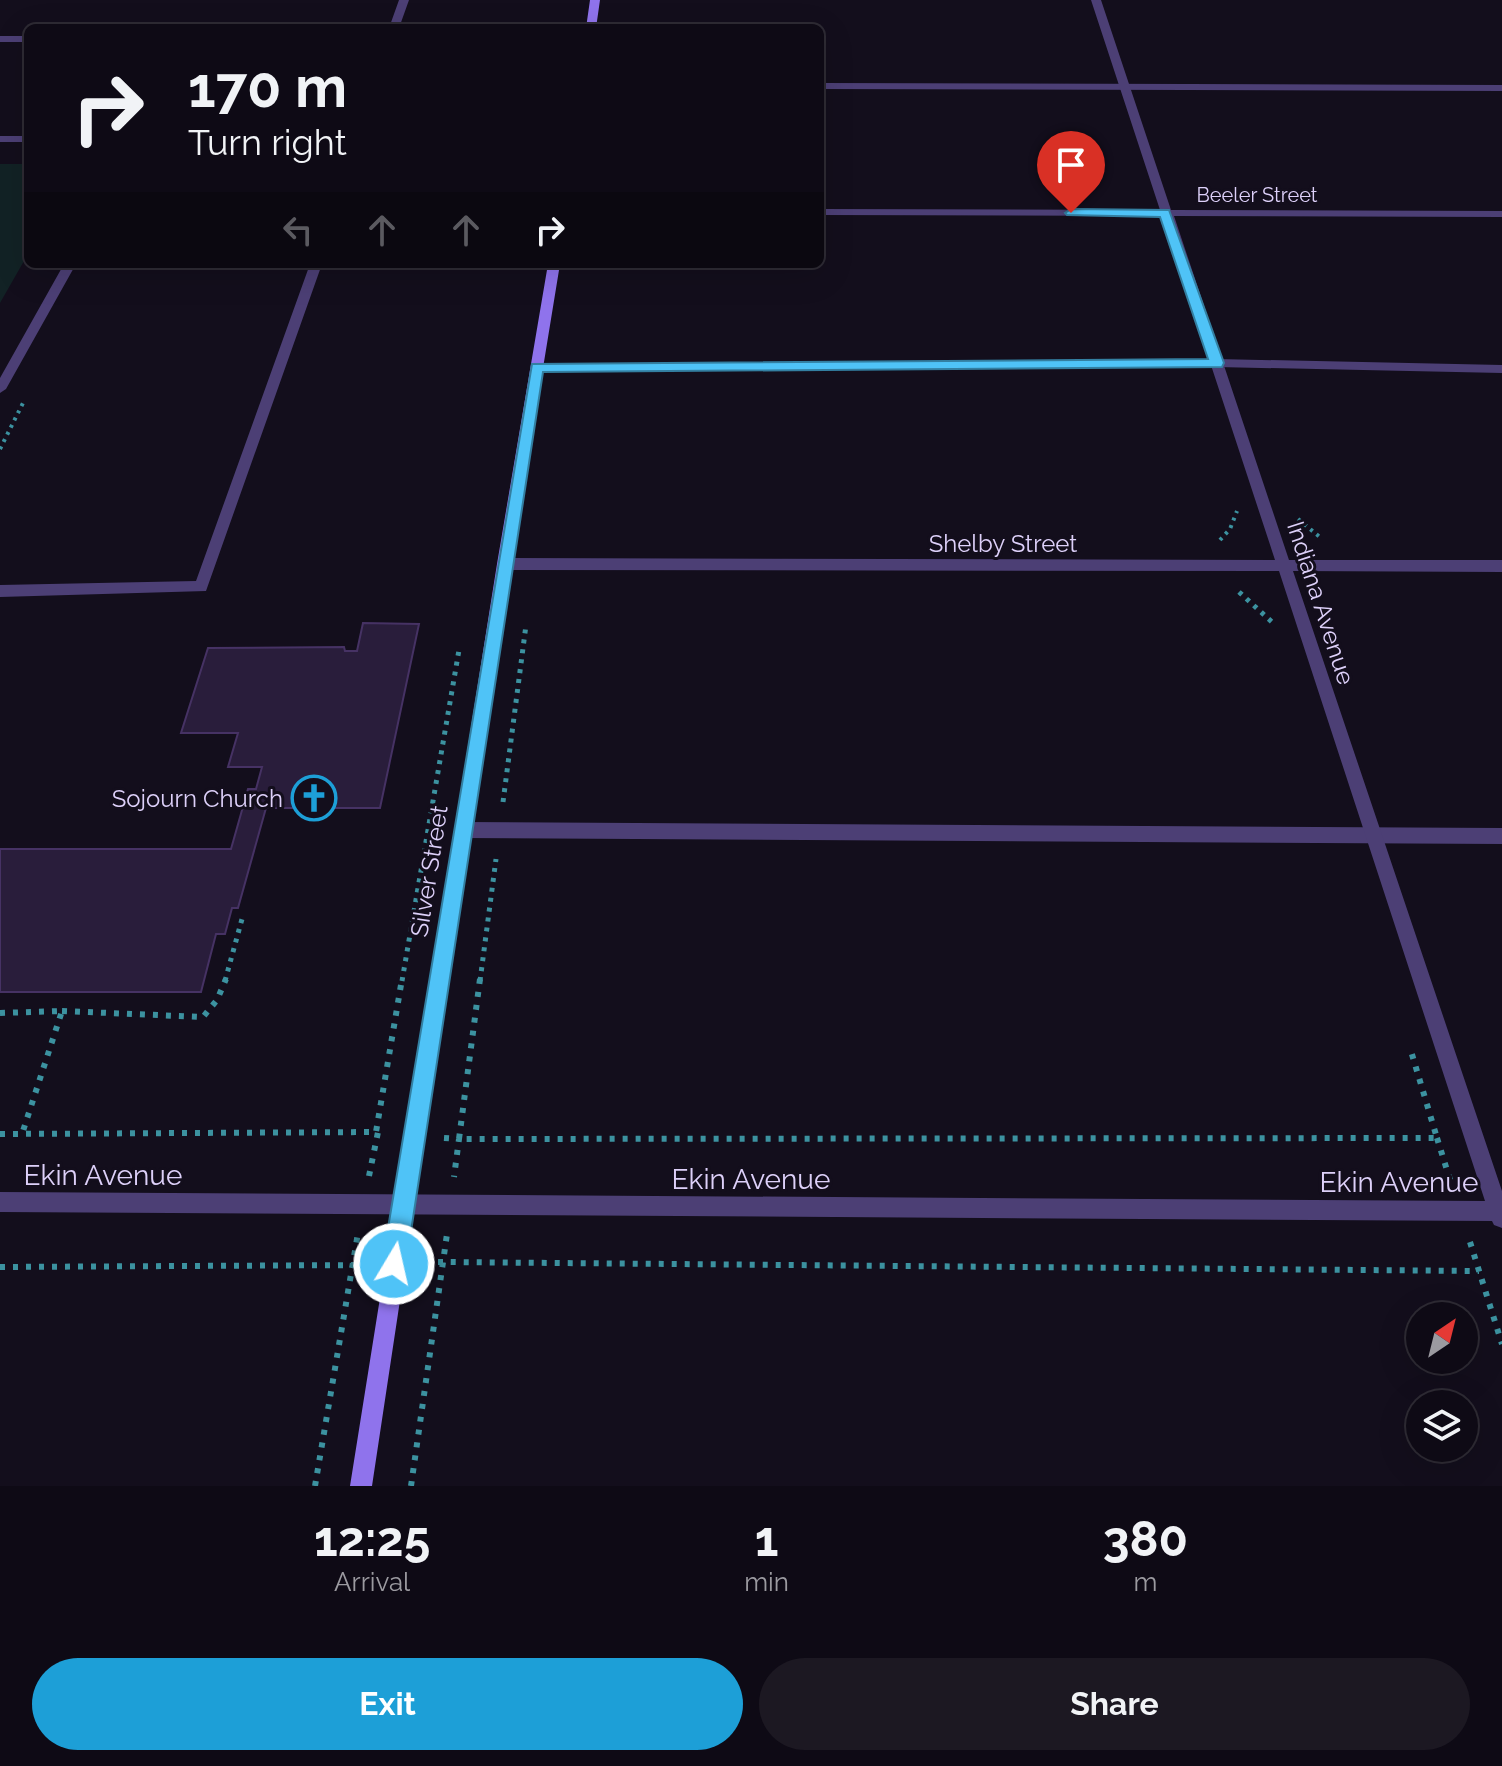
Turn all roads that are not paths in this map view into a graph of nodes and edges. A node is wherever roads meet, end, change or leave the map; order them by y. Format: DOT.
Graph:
graph roads {
  1 [pos="404,0"];
  2 [pos="595,0"];
  3 [pos="1096,0"];
  4 [pos="395,24"];
  5 [pos="592,24"];
  6 [pos="0,39"];
  7 [pos="24,39"];
  8 [pos="824,86"];
  9 [pos="1502,88"];
  10 [pos="1125,89"];
  11 [pos="0,139"];
  12 [pos="24,139"];
  13 [pos="824,212"];
  14 [pos="1165,213"];
  15 [pos="1502,214"];
  16 [pos="68,268"];
  17 [pos="315,268"];
  18 [pos="553,268"];
  19 [pos="1217,363"];
  20 [pos="537,368"];
  21 [pos="1502,369"];
  22 [pos="0,389"];
  23 [pos="504,564"];
  24 [pos="1286,565"];
  25 [pos="1502,566"];
  26 [pos="0,591"];
  27 [pos="462,830"];
  28 [pos="1375,836"];
  29 [pos="1502,836"];
  30 [pos="0,1202"];
  31 [pos="403,1205"];
  32 [pos="1501,1214"];
  33 [pos="361,1486"];
  1 -- 4 [label="street"];
  2 -- 5 [label="main road"];
  3 -- 10 [label="street, Indiana Avenue"];
  6 -- 7 [label="street"];
  8 -- 10 [label="street"];
  9 -- 10 [label="street"];
  10 -- 14 [label="street, Indiana Avenue"];
  11 -- 12 [label="street"];
  13 -- 14 [label="street, Beeler Street"];
  14 -- 15 [label="street, Beeler Street"];
  14 -- 19 [label="street, Indiana Avenue"];
  16 -- 22 [label="street"];
  17 -- 26 [label="street"];
  18 -- 20 [label="main road, Silver Street"];
  19 -- 20 [label="street"];
  19 -- 21 [label="street"];
  19 -- 24 [label="street, Indiana Avenue"];
  20 -- 23 [label="main road, Silver Street"];
  23 -- 24 [label="street, Shelby Street"];
  23 -- 27 [label="main road, Silver Street"];
  24 -- 25 [label="street, Shelby Street"];
  24 -- 28 [label="street, Indiana Avenue"];
  27 -- 28 [label="street"];
  27 -- 31 [label="main road, Silver Street"];
  28 -- 29 [label="street"];
  28 -- 32 [label="street, Indiana Avenue"];
  30 -- 31 [label="street, Ekin Avenue"];
  31 -- 32 [label="street, Ekin Avenue"];
  31 -- 33 [label="main road, Silver Street"];
}
